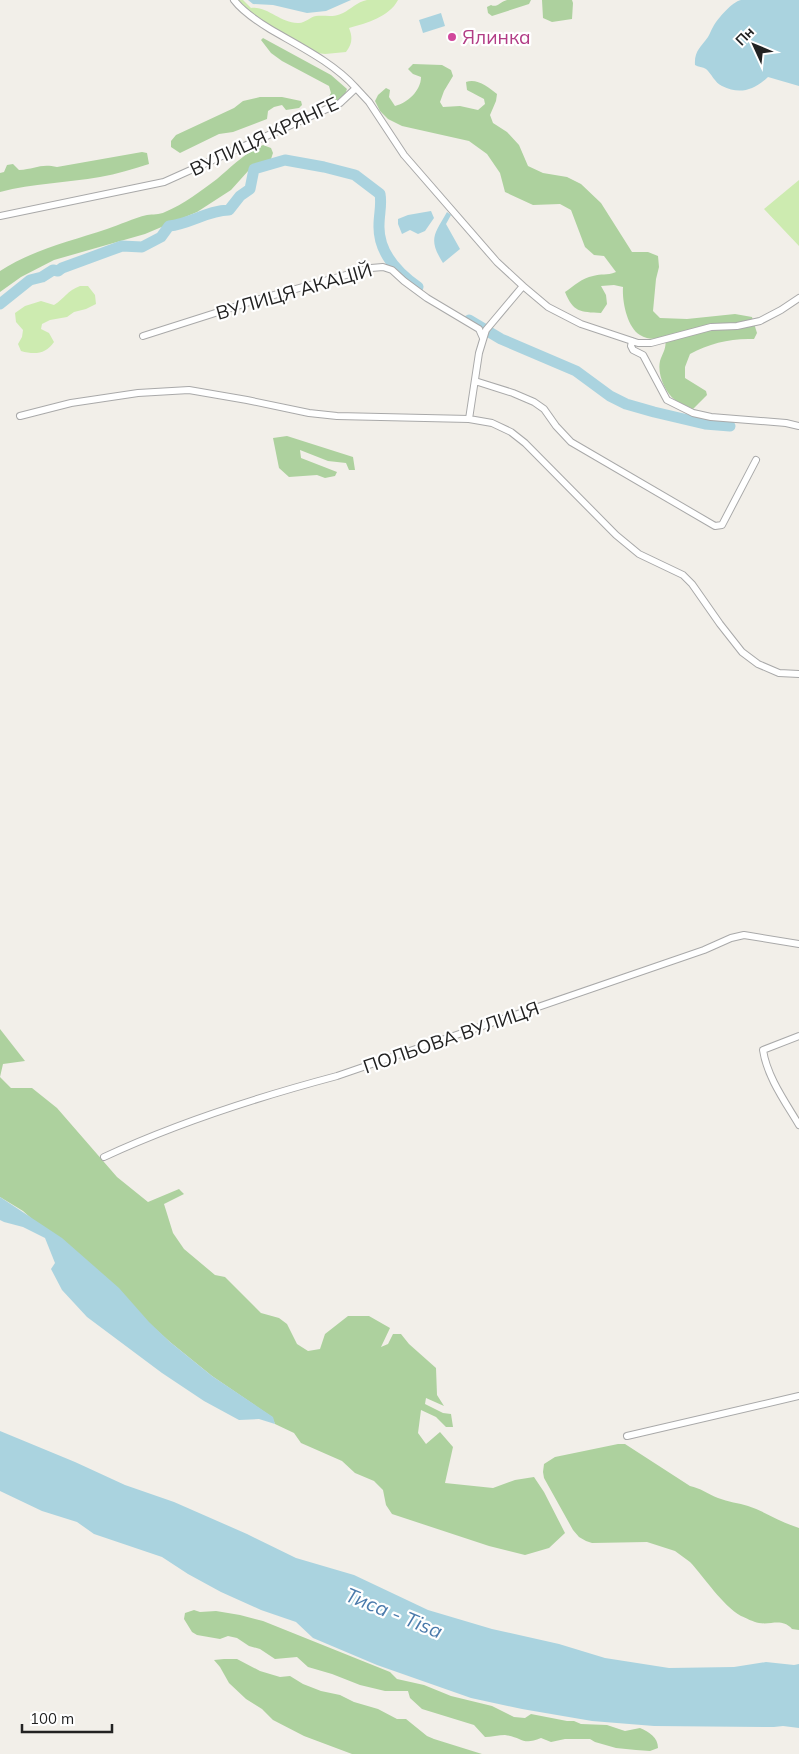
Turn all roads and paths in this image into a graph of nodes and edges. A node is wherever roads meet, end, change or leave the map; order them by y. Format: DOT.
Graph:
graph roads {
  1 [pos="234,0"];
  2 [pos="356,88"];
  3 [pos="0,216"];
  4 [pos="523,286"];
  5 [pos="799,298"];
  6 [pos="143,336"];
  7 [pos="483,338"];
  8 [pos="632,342"];
  9 [pos="475,381"];
  10 [pos="20,416"];
  11 [pos="470,419"];
  12 [pos="799,426"];
  13 [pos="756,460"];
  14 [pos="799,674"];
  15 [pos="799,944"];
  16 [pos="799,1036"];
  17 [pos="799,1125"];
  18 [pos="104,1157"];
  19 [pos="799,1396"];
  20 [pos="627,1436"];
  1 -- 2 [label="street"];
  2 -- 3 [label="street, ВУЛИЦЯ КРЯНГЕ"];
  2 -- 4 [label="street, ВУЛИЦЯ КРЯНГЕ"];
  4 -- 7 [label="street"];
  4 -- 8 [label="street, ВУЛИЦЯ КРЯНГЕ"];
  5 -- 8 [label="street"];
  6 -- 7 [label="street, ВУЛИЦЯ АКАЦІЙ"];
  7 -- 9 [label="street"];
  8 -- 12 [label="street"];
  9 -- 11 [label="street"];
  9 -- 13 [label="street"];
  10 -- 11 [label="street"];
  11 -- 14 [label="street"];
  15 -- 18 [label="street, ПОЛЬОВА ВУЛИЦЯ"];
  16 -- 17 [label="street"];
  19 -- 20 [label="street"];
}
